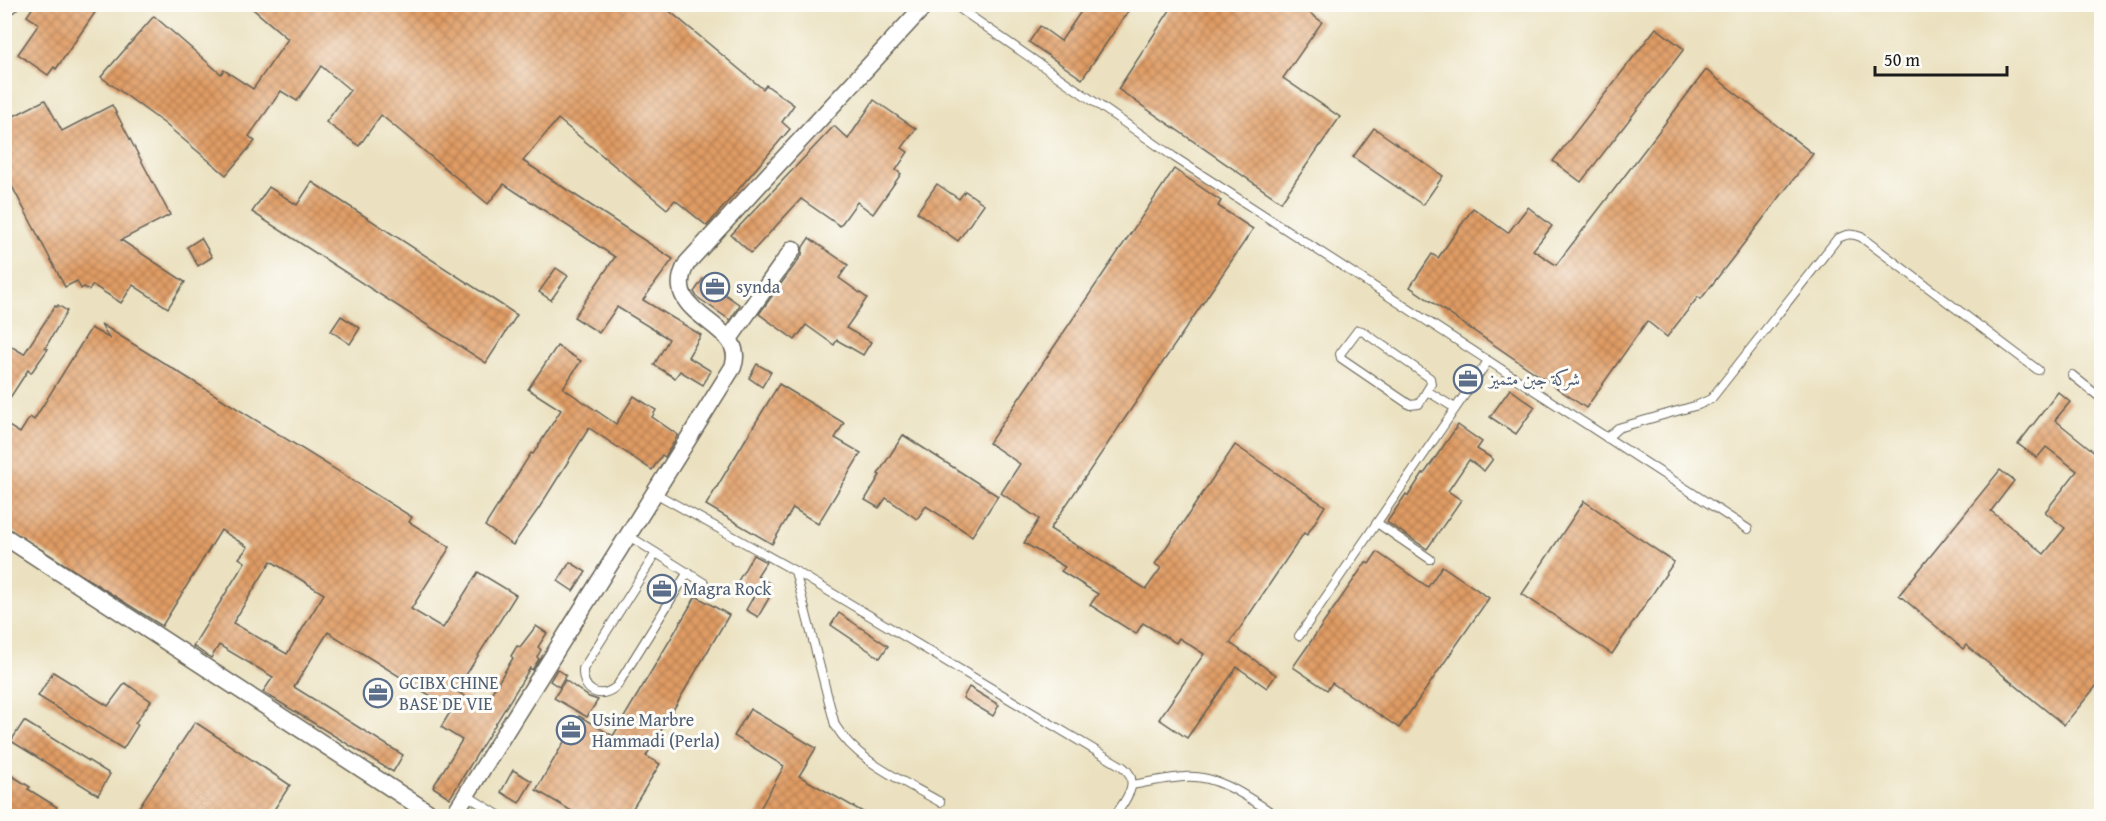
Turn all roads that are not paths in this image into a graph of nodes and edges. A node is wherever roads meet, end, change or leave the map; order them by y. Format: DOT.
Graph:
graph roads {
  1 [pos="10,4"];
  2 [pos="926,4"];
  3 [pos="953,4"];
  4 [pos="4,7"];
  5 [pos="793,249"];
  6 [pos="729,339"];
  7 [pos="1488,361"];
  8 [pos="2037,370"];
  9 [pos="2072,375"];
  10 [pos="1427,391"];
  11 [pos="2102,399"];
  12 [pos="1455,408"];
  13 [pos="1607,438"];
  14 [pos="655,493"];
  15 [pos="1377,523"];
  16 [pos="1748,530"];
  17 [pos="4,536"];
  18 [pos="629,536"];
  19 [pos="656,553"];
  20 [pos="1430,559"];
  21 [pos="795,571"];
  22 [pos="688,573"];
  23 [pos="704,583"];
  24 [pos="1299,636"];
  25 [pos="1132,785"];
  26 [pos="466,795"];
  27 [pos="940,802"];
  28 [pos="434,816"];
  29 [pos="453,816"];
  30 [pos="500,816"];
  31 [pos="1115,816"];
  32 [pos="1277,816"];
  1 -- 4 [label="street"];
  2 -- 6 [label="street"];
  3 -- 7 [label="lane"];
  5 -- 6 [label="street"];
  6 -- 14 [label="street"];
  7 -- 12 [label="lane"];
  7 -- 13 [label="lane"];
  8 -- 13 [label="lane"];
  9 -- 11 [label="lane"];
  10 -- 10 [label="lane"];
  10 -- 12 [label="lane"];
  12 -- 15 [label="lane"];
  13 -- 16 [label="lane"];
  14 -- 18 [label="street"];
  14 -- 21 [label="lane"];
  15 -- 20 [label="lane"];
  15 -- 24 [label="lane"];
  17 -- 28 [label="street"];
  18 -- 19 [label="lane"];
  18 -- 26 [label="street"];
  19 -- 22 [label="lane"];
  19 -- 22 [label="lane"];
  21 -- 25 [label="lane"];
  21 -- 27 [label="lane"];
  22 -- 23 [label="lane"];
  25 -- 31 [label="lane"];
  25 -- 32 [label="lane"];
  26 -- 29 [label="street"];
  26 -- 30 [label="lane"];
}
